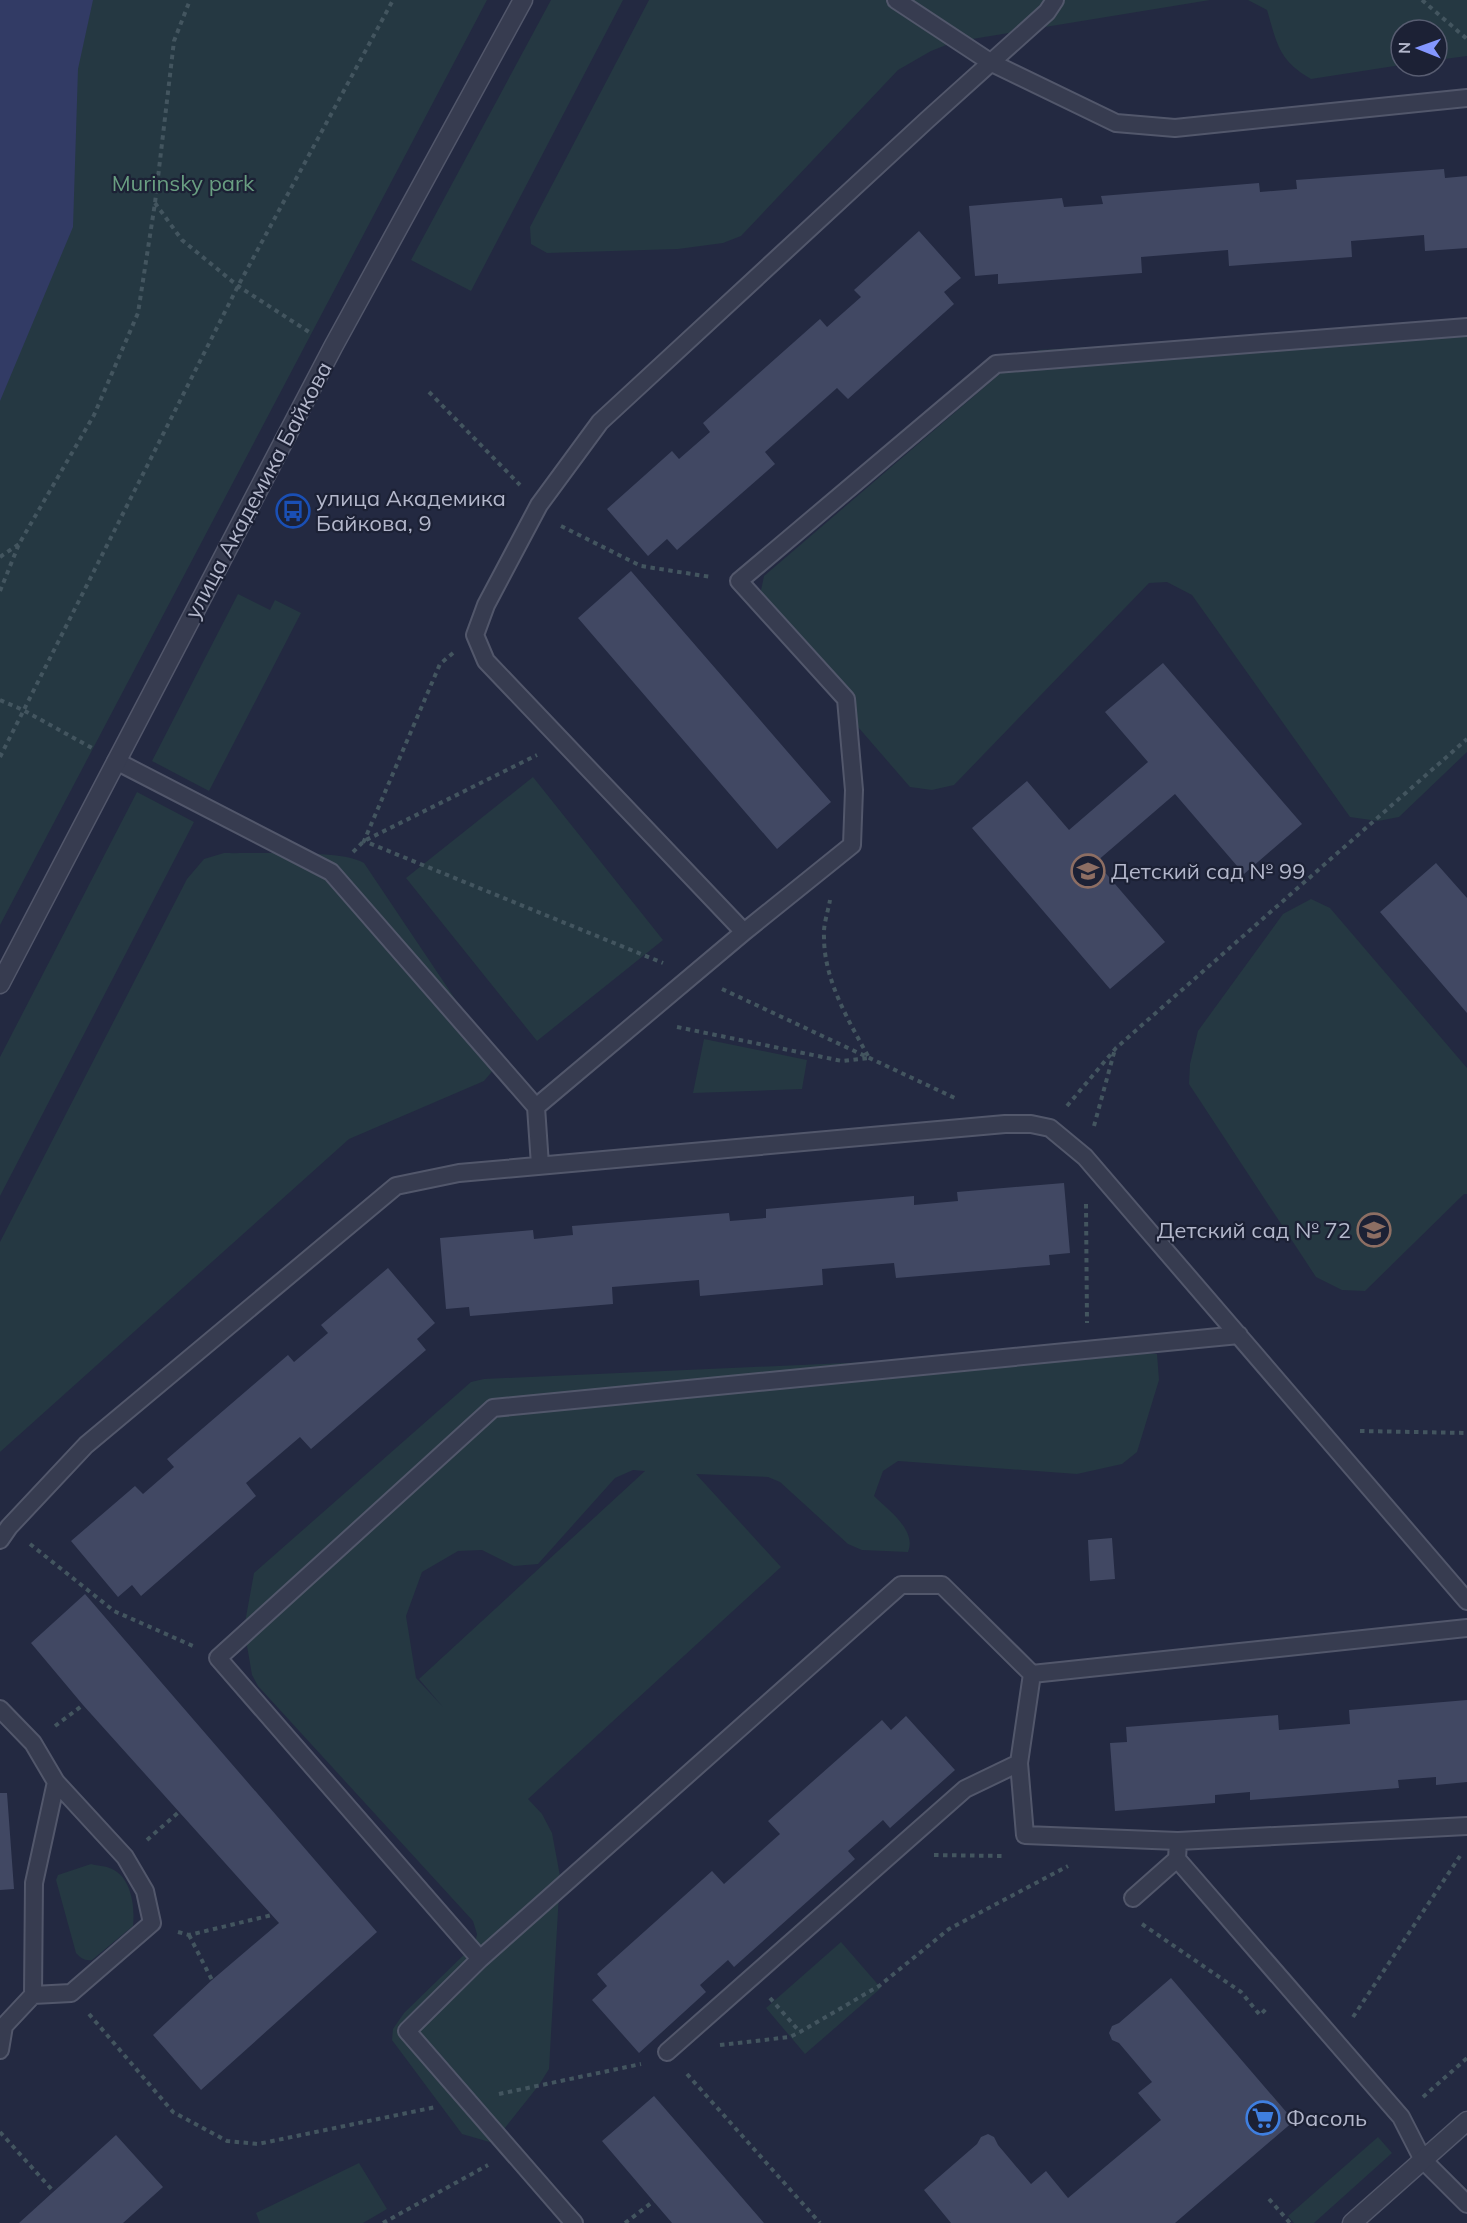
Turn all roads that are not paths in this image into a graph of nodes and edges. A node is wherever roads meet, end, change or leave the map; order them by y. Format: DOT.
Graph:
graph roads {
  1 [pos="523,0"];
  2 [pos="897,0"];
  3 [pos="1055,0"];
  4 [pos="990,62"];
  5 [pos="1467,98"];
  6 [pos="1467,327"];
  7 [pos="116,761"];
  8 [pos="744,932"];
  9 [pos="0,984"];
  10 [pos="536,1107"];
  11 [pos="540,1165"];
  12 [pos="1239,1335"];
  13 [pos="4,1533"];
  14 [pos="1467,1601"];
  15 [pos="1467,1628"];
  16 [pos="1032,1674"];
  17 [pos="0,1709"];
  18 [pos="1019,1763"];
  19 [pos="56,1782"];
  20 [pos="1467,1826"];
  21 [pos="1178,1841"];
  22 [pos="1177,1859"];
  23 [pos="1133,1898"];
  24 [pos="480,1959"];
  25 [pos="33,1995"];
  26 [pos="2,2025"];
  27 [pos="0,2050"];
  28 [pos="668,2052"];
  29 [pos="1467,2121"];
  30 [pos="1423,2160"];
  31 [pos="1467,2204"];
  32 [pos="574,2223"];
  33 [pos="1352,2223"];
  1 -- 7 [label="street, улица Академика Байкова"];
  2 -- 4 [label="lane"];
  3 -- 4 [label="lane"];
  4 -- 5 [label="lane"];
  4 -- 8 [label="lane"];
  6 -- 8 [label="lane"];
  7 -- 9 [label="street, улица Академика Байкова"];
  7 -- 10 [label="lane"];
  8 -- 10 [label="lane"];
  10 -- 11 [label="lane"];
  11 -- 12 [label="lane"];
  11 -- 13 [label="lane"];
  12 -- 14 [label="lane"];
  12 -- 24 [label="lane"];
  15 -- 16 [label="lane"];
  16 -- 18 [label="lane"];
  16 -- 24 [label="lane"];
  17 -- 19 [label="lane"];
  18 -- 21 [label="lane"];
  18 -- 28 [label="lane"];
  19 -- 25 [label="lane"];
  19 -- 25 [label="lane"];
  20 -- 21 [label="lane"];
  21 -- 22 [label="lane"];
  22 -- 23 [label="lane"];
  22 -- 30 [label="lane"];
  24 -- 32 [label="lane"];
  25 -- 26 [label="lane"];
  26 -- 27 [label="lane"];
  29 -- 30 [label="street"];
  30 -- 31 [label="lane"];
  30 -- 33 [label="street"];
}
